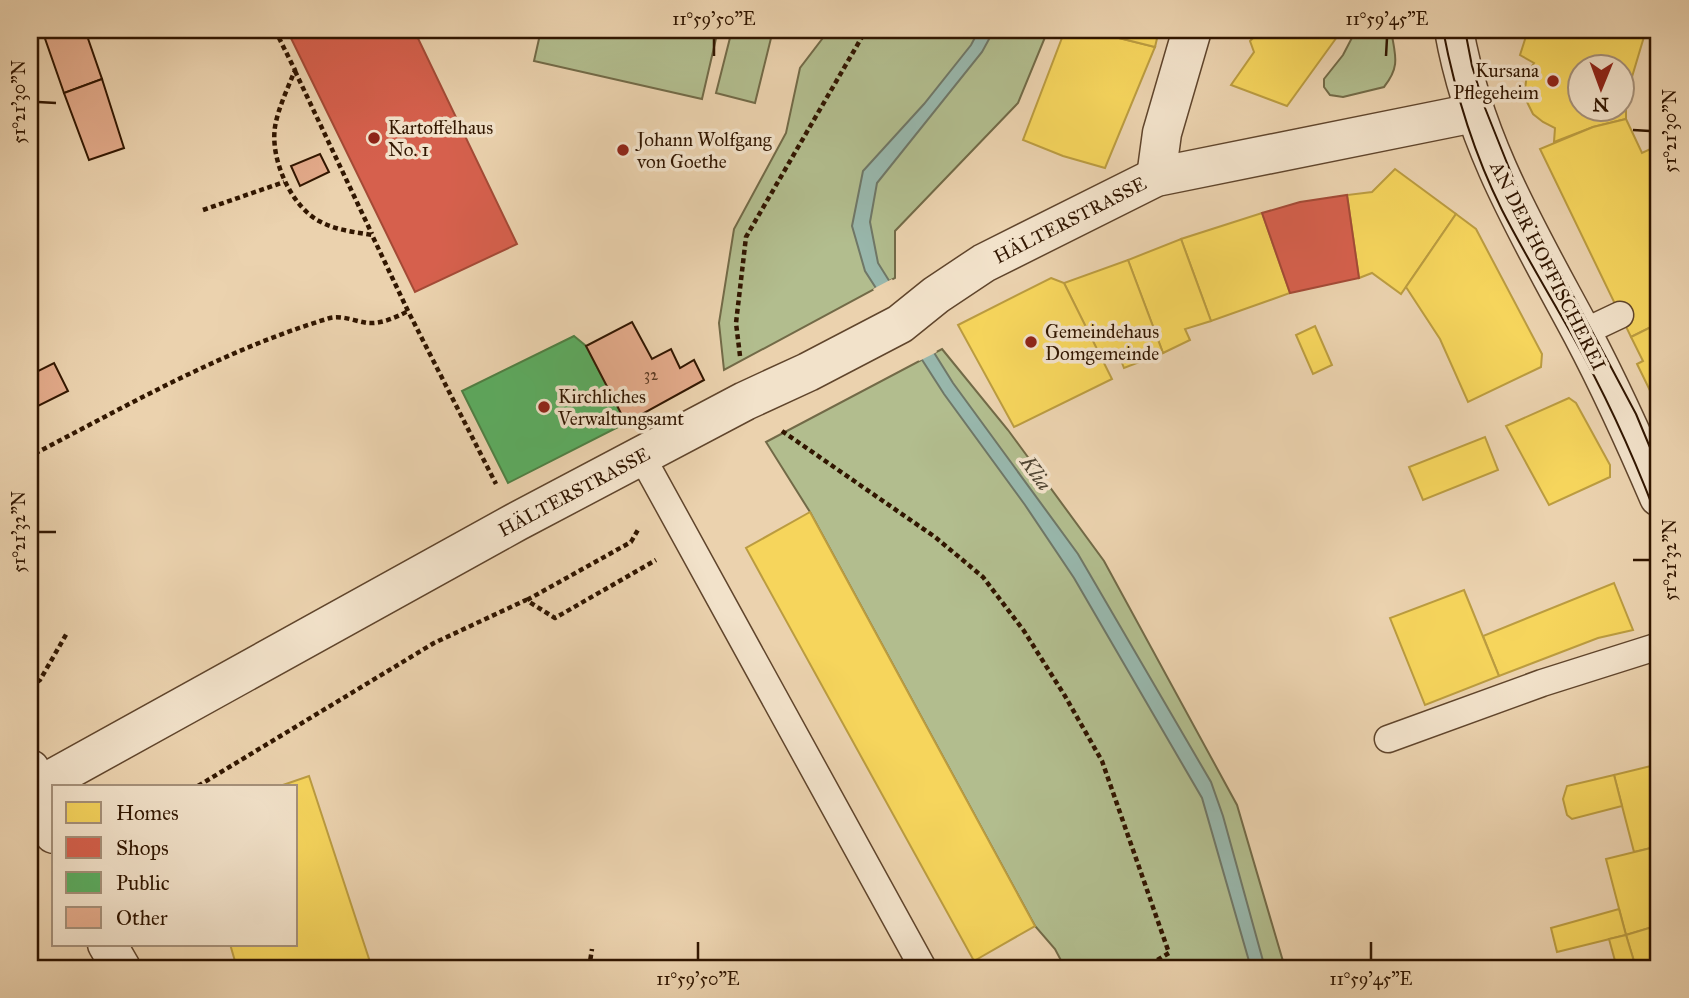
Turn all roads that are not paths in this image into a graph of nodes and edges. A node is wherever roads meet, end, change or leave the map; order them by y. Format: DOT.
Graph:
graph roads {
  1 [pos="1192,30"];
  2 [pos="1454,30"];
  3 [pos="1474,113"];
  4 [pos="1156,177"];
  5 [pos="1620,315"];
  6 [pos="1582,333"];
  7 [pos="650,473"];
  8 [pos="1659,497"];
  9 [pos="1659,646"];
  10 [pos="1388,739"];
  11 [pos="32,783"];
  12 [pos="52,829"];
  13 [pos="108,946"];
  14 [pos="121,968"];
  15 [pos="923,968"];
  1 -- 4 [label="street, HÄLTERSTRASSE"];
  2 -- 3 [label="street, AN DER HOFFISCHEREI"];
  3 -- 4 [label="street, HÄLTERSTRASSE"];
  3 -- 6 [label="street, AN DER HOFFISCHEREI"];
  4 -- 7 [label="street, HÄLTERSTRASSE"];
  5 -- 6 [label="lane"];
  6 -- 8 [label="street, AN DER HOFFISCHEREI"];
  7 -- 11 [label="street, HÄLTERSTRASSE"];
  7 -- 15 [label="lane"];
  9 -- 10 [label="lane"];
  11 -- 12 [label="street"];
  13 -- 14 [label="street"];
}
